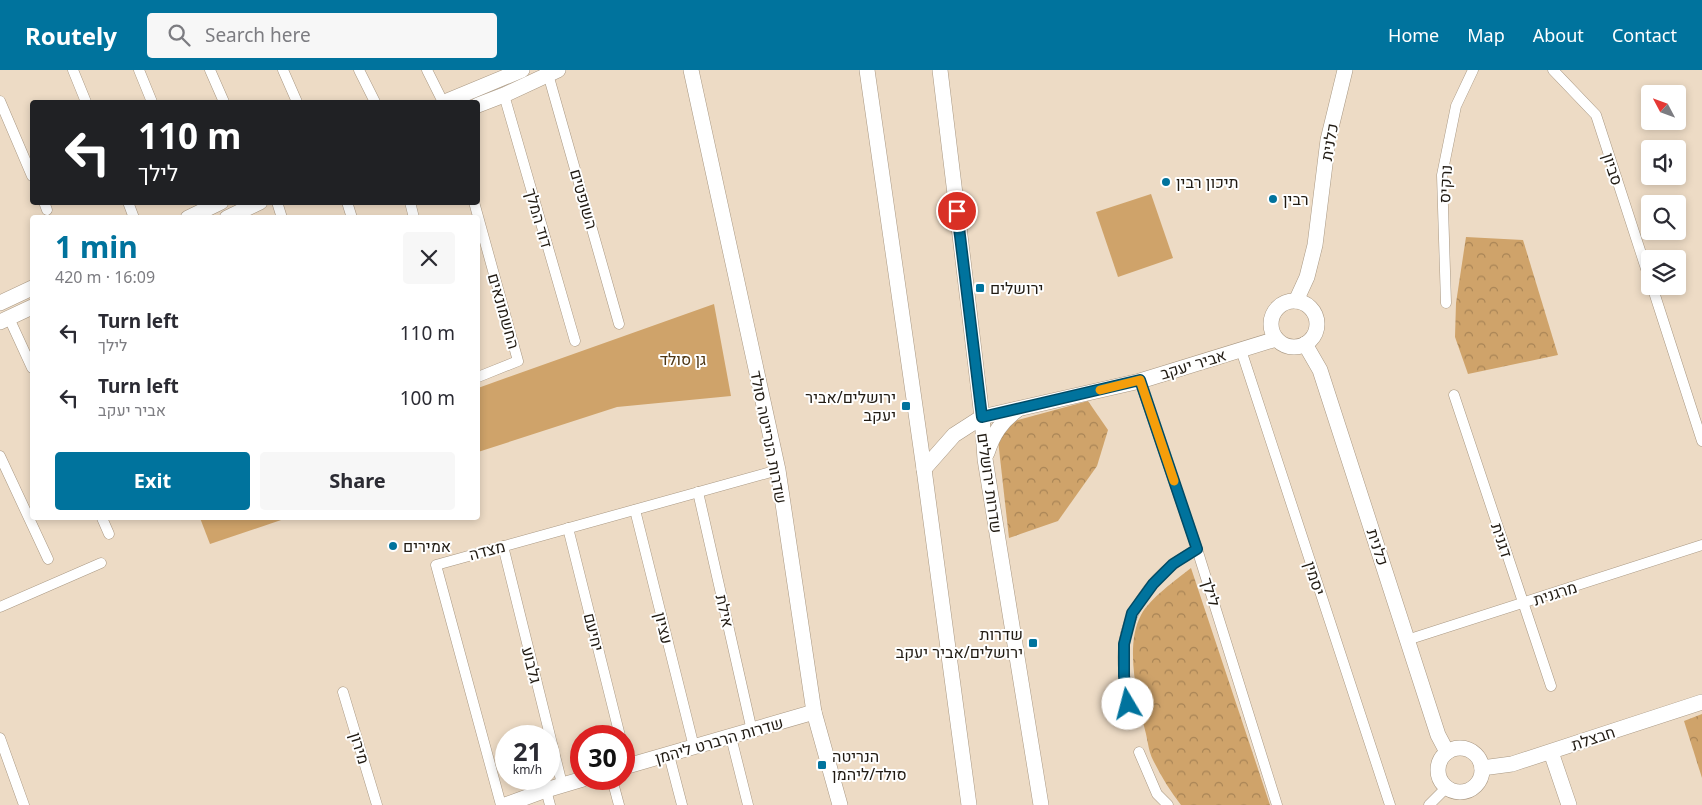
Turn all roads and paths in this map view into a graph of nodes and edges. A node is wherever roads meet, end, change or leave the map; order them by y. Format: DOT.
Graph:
graph roads {
  1 [pos="73,70"];
  2 [pos="138,70"];
  3 [pos="210,70"];
  4 [pos="283,70"];
  5 [pos="359,70"];
  6 [pos="427,70"];
  7 [pos="522,70"];
  8 [pos="691,70"];
  9 [pos="867,70"];
  10 [pos="940,70"];
  11 [pos="1345,70"];
  12 [pos="1473,70"];
  13 [pos="1553,70"];
  14 [pos="553,72"];
  15 [pos="504,95"];
  16 [pos="85,100"];
  17 [pos="151,100"];
  18 [pos="223,100"];
  19 [pos="296,100"];
  20 [pos="374,100"];
  21 [pos="443,100"];
  22 [pos="449,100"];
  23 [pos="0,101"];
  24 [pos="480,104"];
  25 [pos="30,171"];
  26 [pos="212,205"];
  27 [pos="254,205"];
  28 [pos="193,211"];
  29 [pos="233,215"];
  30 [pos="480,224"];
  31 [pos="1641,254"];
  32 [pos="30,289"];
  33 [pos="1655,295"];
  34 [pos="1296,301"];
  35 [pos="0,303"];
  36 [pos="1446,303"];
  37 [pos="30,308"];
  38 [pos="5,320"];
  39 [pos="619,324"];
  40 [pos="1276,338"];
  41 [pos="575,341"];
  42 [pos="1305,344"];
  43 [pos="1240,350"];
  44 [pos="30,364"];
  45 [pos="480,376"];
  46 [pos="1140,380"];
  47 [pos="1454,395"];
  48 [pos="1020,407"];
  49 [pos="982,417"];
  50 [pos="1702,441"];
  51 [pos="0,456"];
  52 [pos="985,459"];
  53 [pos="924,469"];
  54 [pos="778,470"];
  55 [pos="698,492"];
  56 [pos="635,510"];
  57 [pos="103,520"];
  58 [pos="568,528"];
  59 [pos="109,534"];
  60 [pos="1702,545"];
  61 [pos="503,546"];
  62 [pos="1197,549"];
  63 [pos="48,559"];
  64 [pos="101,562"];
  65 [pos="1523,603"];
  66 [pos="0,606"];
  67 [pos="1407,640"];
  68 [pos="1551,686"];
  69 [pos="343,692"];
  70 [pos="1702,702"];
  71 [pos="814,712"];
  72 [pos="1130,718"];
  73 [pos="617,725"];
  74 [pos="752,731"];
  75 [pos="731,737"];
  76 [pos="0,738"];
  77 [pos="694,747"];
  78 [pos="1138,752"];
  79 [pos="1448,752"];
  80 [pos="1551,752"];
  81 [pos="669,754"];
  82 [pos="635,763"];
  83 [pos="1482,768"];
  84 [pos="570,782"];
  85 [pos="562,784"];
  86 [pos="1446,788"];
  87 [pos="546,790"];
  88 [pos="615,790"];
  89 [pos="1040,799"];
  90 [pos="970,803"];
  91 [pos="24,805"];
  92 [pos="377,805"];
  93 [pos="501,805"];
  94 [pos="505,805"];
  95 [pos="550,805"];
  96 [pos="619,805"];
  97 [pos="682,805"];
  98 [pos="748,805"];
  99 [pos="840,805"];
  100 [pos="1029,805"];
  101 [pos="1168,805"];
  102 [pos="1277,805"];
  103 [pos="1390,805"];
  104 [pos="1429,805"];
  105 [pos="1569,805"];
  1 -- 16 [label="street"];
  2 -- 17 [label="street"];
  3 -- 18 [label="street"];
  4 -- 19 [label="street"];
  5 -- 20 [label="street"];
  6 -- 21 [label="street"];
  7 -- 22 [label="street"];
  8 -- 54 [label="street, שדרות הנרייטה סולד"];
  9 -- 53 [label="street"];
  10 -- 49 [label="street, שדרות ירושלים"];
  11 -- 34 [label="street, כלנית"];
  12 -- 36 [label="street, נרקיס"];
  13 -- 31 [label="street, סביון"];
  14 -- 15 [label="street"];
  14 -- 39 [label="street, השופטים"];
  15 -- 24 [label="street"];
  15 -- 41 [label="street, דוד המלך"];
  23 -- 25 [label="street"];
  26 -- 28 [label="street"];
  27 -- 29 [label="street"];
  30 -- 45 [label="street, החשמונאים"];
  32 -- 35 [label="street"];
  33 -- 50 [label="street"];
  34 -- 40 [label="street"];
  34 -- 42 [label="street"];
  37 -- 38 [label="street"];
  38 -- 44 [label="street"];
  40 -- 42 [label="street"];
  40 -- 43 [label="street, אביר יעקב"];
  42 -- 67 [label="street, כלנית"];
  43 -- 46 [label="street, אביר יעקב"];
  43 -- 103 [label="street, יסמין"];
  46 -- 48 [label="street, אביר יעקב"];
  46 -- 62 [label="street, לילך"];
  47 -- 65 [label="street, דגנית"];
  48 -- 49 [label="street, אביר יעקב"];
  48 -- 52 [label="street"];
  49 -- 52 [label="street, שדרות ירושלים"];
  49 -- 53 [label="street, אביר יעקב"];
  51 -- 63 [label="street"];
  52 -- 89 [label="street, שדרות ירושלים"];
  53 -- 90 [label="street"];
  54 -- 55 [label="street, מצדה"];
  54 -- 71 [label="street, שדרות הנרייטה סולד"];
  55 -- 56 [label="street, מצדה"];
  55 -- 74 [label="street, אילת"];
  56 -- 58 [label="street, מצדה"];
  56 -- 77 [label="street, עציון"];
  57 -- 59 [label="street"];
  58 -- 61 [label="street, מצדה"];
  58 -- 73 [label="street, יחיעם"];
  60 -- 65 [label="street, מרגנית"];
  61 -- 85 [label="street, גלבוע"];
  61 -- 93 [label="street, מצדה"];
  62 -- 72 [label="street"];
  62 -- 102 [label="street, לילך"];
  64 -- 66 [label="street"];
  65 -- 67 [label="street, מרגנית"];
  65 -- 68 [label="street, דגנית"];
  67 -- 79 [label="street, כלנית"];
  69 -- 92 [label="street, מירון"];
  70 -- 80 [label="street, חבצלת"];
  71 -- 74 [label="street, שדרות הרברט ליהמן"];
  71 -- 99 [label="street, שדרות הנרייטה סולד"];
  74 -- 75 [label="street, שדרות הרברט ליהמן"];
  75 -- 77 [label="street, שדרות הרברט ליהמן"];
  75 -- 98 [label="street"];
  76 -- 91 [label="street"];
  77 -- 81 [label="street, שדרות הרברט ליהמן"];
  78 -- 101 [label="street"];
  79 -- 83 [label="street"];
  79 -- 86 [label="street"];
  80 -- 83 [label="street, חבצלת"];
  80 -- 105 [label="street"];
  81 -- 82 [label="street, שדרות הרברט ליהמן"];
  81 -- 97 [label="street"];
  83 -- 86 [label="street"];
  84 -- 85 [label="street"];
  86 -- 104 [label="street"];
  87 -- 94 [label="street"];
  87 -- 95 [label="street"];
  88 -- 96 [label="street"];
  89 -- 100 [label="street"];
}
